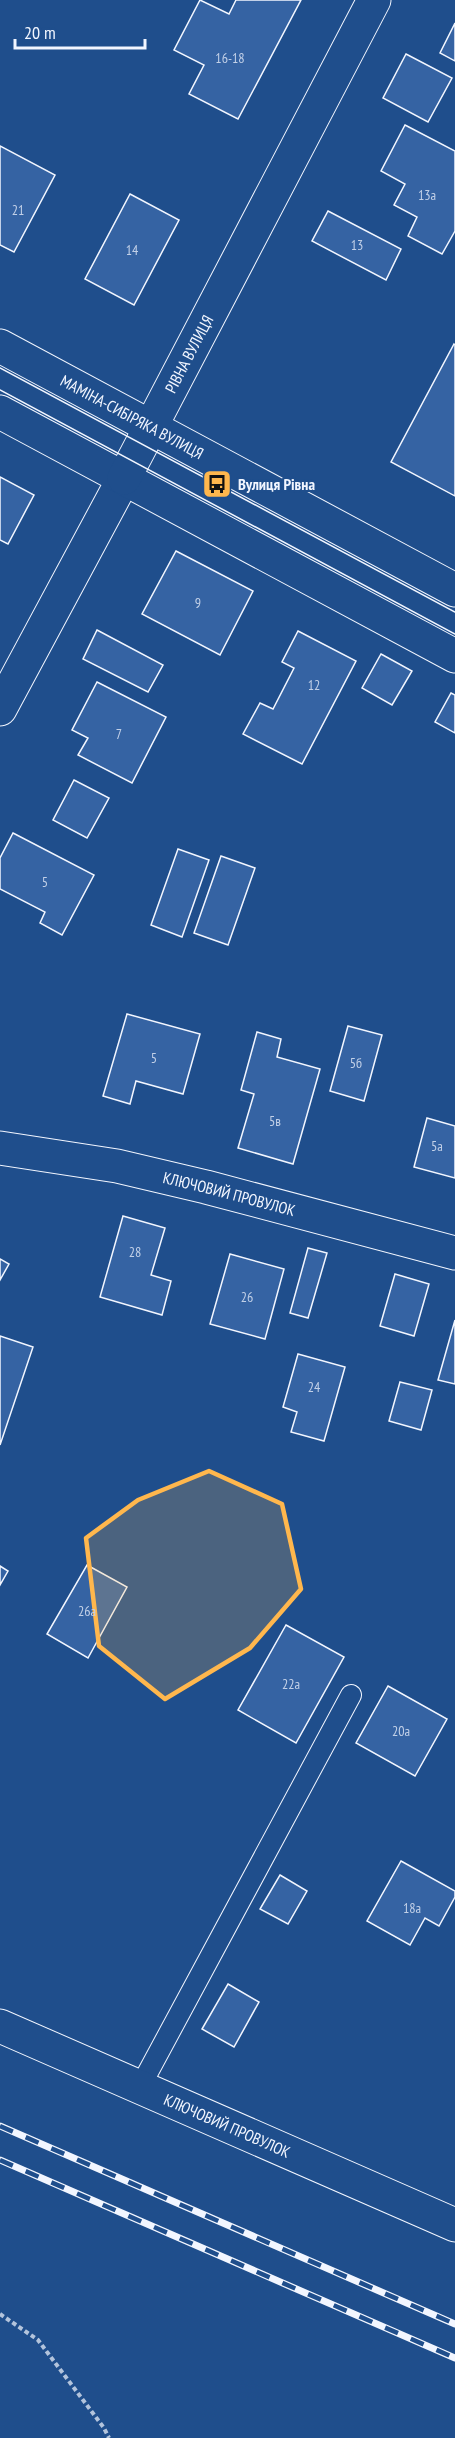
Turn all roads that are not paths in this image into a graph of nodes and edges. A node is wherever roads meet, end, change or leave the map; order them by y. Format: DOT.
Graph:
graph roads {
  1 [pos="374,0"];
  2 [pos="0,346"];
  3 [pos="0,412"];
  4 [pos="151,427"];
  5 [pos="124,478"];
  6 [pos="455,590"];
  7 [pos="455,656"];
  8 [pos="0,709"];
  9 [pos="0,1148"];
  10 [pos="455,1253"];
  11 [pos="351,1695"];
  12 [pos="0,2026"];
  13 [pos="140,2087"];
  14 [pos="455,2225"];
  1 -- 4 [label="street, РІВНА ВУЛИЦЯ"];
  2 -- 4 [label="street, МАМІНА-СИБІРЯКА ВУЛИЦЯ"];
  3 -- 5 [label="street"];
  4 -- 5 [label="street, РІВНА ВУЛИЦЯ"];
  4 -- 6 [label="street, МАМІНА-СИБІРЯКА ВУЛИЦЯ"];
  5 -- 7 [label="street"];
  5 -- 8 [label="street, РІВНА ВУЛИЦЯ"];
  9 -- 10 [label="street, КЛЮЧОВИЙ ПРОВУЛОК"];
  11 -- 13 [label="lane"];
  12 -- 13 [label="street, КЛЮЧОВИЙ ПРОВУЛОК"];
  13 -- 14 [label="street, КЛЮЧОВИЙ ПРОВУЛОК"];
}
